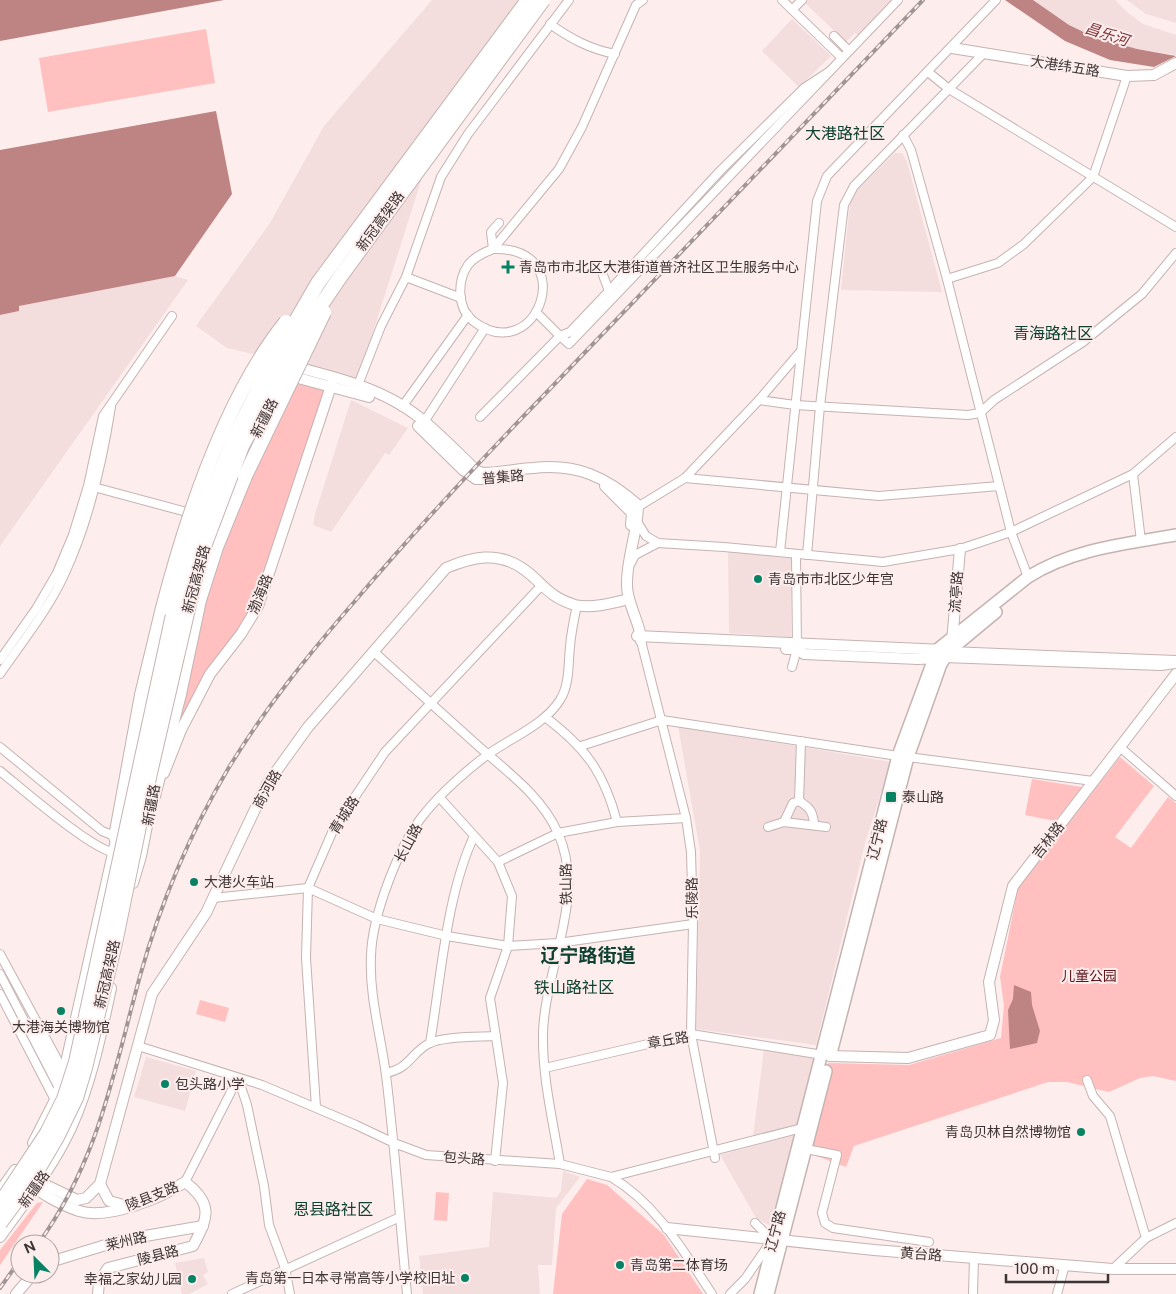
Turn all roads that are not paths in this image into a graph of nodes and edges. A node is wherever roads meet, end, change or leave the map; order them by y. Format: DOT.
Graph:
graph roads {
  1 [pos="528,0"];
  2 [pos="543,0"];
  3 [pos="569,0"];
  4 [pos="643,0"];
  5 [pos="782,0"];
  6 [pos="802,0"];
  7 [pos="898,0"];
  8 [pos="996,0"];
  9 [pos="793,9"];
  10 [pos="550,24"];
  11 [pos="834,36"];
  12 [pos="952,48"];
  13 [pos="849,51"];
  14 [pos="615,54"];
  15 [pos="983,54"];
  16 [pos="842,58"];
  17 [pos="1176,63"];
  18 [pos="830,71"];
  19 [pos="928,72"];
  20 [pos="1127,76"];
  21 [pos="949,89"];
  22 [pos="903,135"];
  23 [pos="1093,177"];
  24 [pos="499,224"];
  25 [pos="1176,227"];
  26 [pos="493,249"];
  27 [pos="1176,253"];
  28 [pos="600,267"];
  29 [pos="340,277"];
  30 [pos="406,277"];
  31 [pos="947,279"];
  32 [pos="318,283"];
  33 [pos="609,291"];
  34 [pos="461,298"];
  35 [pos="536,312"];
  36 [pos="468,315"];
  37 [pos="172,316"];
  38 [pos="485,328"];
  39 [pos="560,336"];
  40 [pos="800,352"];
  41 [pos="290,371"];
  42 [pos="333,382"];
  43 [pos="358,385"];
  44 [pos="759,400"];
  45 [pos="795,405"];
  46 [pos="820,406"];
  47 [pos="402,407"];
  48 [pos="980,413"];
  49 [pos="480,417"];
  50 [pos="424,422"];
  51 [pos="1176,437"];
  52 [pos="1133,474"];
  53 [pos="685,478"];
  54 [pos="91,486"];
  55 [pos="999,486"];
  56 [pos="787,488"];
  57 [pos="813,488"];
  58 [pos="635,509"];
  59 [pos="196,515"];
  60 [pos="638,525"];
  61 [pos="1010,532"];
  62 [pos="1176,535"];
  63 [pos="1141,541"];
  64 [pos="1176,542"];
  65 [pos="658,543"];
  66 [pos="960,549"];
  67 [pos="780,552"];
  68 [pos="796,554"];
  69 [pos="807,555"];
  70 [pos="629,567"];
  71 [pos="1028,577"];
  72 [pos="541,586"];
  73 [pos="626,597"];
  74 [pos="608,602"];
  75 [pos="576,605"];
  76 [pos="626,613"];
  77 [pos="954,636"];
  78 [pos="640,638"];
  79 [pos="796,646"];
  80 [pos="373,651"];
  81 [pos="941,654"];
  82 [pos="0,660"];
  83 [pos="1176,662"];
  84 [pos="792,667"];
  85 [pos="0,674"];
  86 [pos="1176,674"];
  87 [pos="431,704"];
  88 [pos="545,717"];
  89 [pos="662,720"];
  90 [pos="801,741"];
  91 [pos="581,746"];
  92 [pos="0,747"];
  93 [pos="1120,748"];
  94 [pos="488,755"];
  95 [pos="903,756"];
  96 [pos="0,771"];
  97 [pos="1094,781"];
  98 [pos="153,796"];
  99 [pos="1176,796"];
  100 [pos="440,798"];
  101 [pos="799,801"];
  102 [pos="686,818"];
  103 [pos="617,822"];
  104 [pos="784,822"];
  105 [pos="814,824"];
  106 [pos="826,827"];
  107 [pos="768,828"];
  108 [pos="558,832"];
  109 [pos="474,836"];
  110 [pos="116,837"];
  111 [pos="144,839"];
  112 [pos="112,853"];
  113 [pos="141,856"];
  114 [pos="498,862"];
  115 [pos="308,888"];
  116 [pos="213,898"];
  117 [pos="377,919"];
  118 [pos="693,924"];
  119 [pos="447,936"];
  120 [pos="558,943"];
  121 [pos="508,946"];
  122 [pos="0,954"];
  123 [pos="0,960"];
  124 [pos="0,974"];
  125 [pos="0,994"];
  126 [pos="691,1034"];
  127 [pos="990,1035"];
  128 [pos="496,1036"];
  129 [pos="430,1043"];
  130 [pos="138,1046"];
  131 [pos="826,1055"];
  132 [pos="545,1068"];
  133 [pos="386,1073"];
  134 [pos="63,1074"];
  135 [pos="238,1078"];
  136 [pos="1087,1080"];
  137 [pos="59,1088"];
  138 [pos="55,1100"];
  139 [pos="316,1108"];
  140 [pos="802,1128"];
  141 [pos="394,1144"];
  142 [pos="806,1149"];
  143 [pos="714,1155"];
  144 [pos="495,1161"];
  145 [pos="560,1164"];
  146 [pos="14,1171"];
  147 [pos="611,1177"];
  148 [pos="185,1182"];
  149 [pos="100,1184"];
  150 [pos="37,1185"];
  151 [pos="0,1191"];
  152 [pos="0,1204"];
  153 [pos="130,1206"];
  154 [pos="400,1217"];
  155 [pos="0,1223"];
  156 [pos="754,1223"];
  157 [pos="1176,1223"];
  158 [pos="203,1226"];
  159 [pos="667,1228"];
  160 [pos="894,1235"];
  161 [pos="0,1237"];
  162 [pos="1146,1238"];
  163 [pos="777,1240"];
  164 [pos="929,1242"];
  165 [pos="892,1252"];
  166 [pos="974,1257"];
  167 [pos="60,1259"];
  168 [pos="1065,1265"];
  169 [pos="285,1268"];
  170 [pos="1112,1269"];
  171 [pos="1176,1269"];
  172 [pos="24,1284"];
  173 [pos="16,1294"];
  174 [pos="98,1294"];
  175 [pos="232,1294"];
  176 [pos="290,1294"];
  177 [pos="408,1294"];
  178 [pos="712,1294"];
  179 [pos="730,1294"];
  180 [pos="760,1294"];
  181 [pos="768,1294"];
  182 [pos="973,1294"];
  183 [pos="1057,1294"];
  1 -- 32 [label="highway, 新冠高架路, bridge"];
  2 -- 29 [label="highway, 新冠高架路, bridge"];
  3 -- 10 [label="street"];
  4 -- 14 [label="street"];
  5 -- 9 [label="street"];
  6 -- 9 [label="street"];
  7 -- 13 [label="street"];
  8 -- 12 [label="street"];
  9 -- 16 [label="street"];
  10 -- 14 [label="street"];
  10 -- 30 [label="street"];
  11 -- 13 [label="street"];
  12 -- 15 [label="street, 大港纬五路"];
  12 -- 19 [label="street"];
  13 -- 16 [label="street"];
  14 -- 26 [label="street"];
  15 -- 20 [label="street, 大港纬五路"];
  15 -- 21 [label="street"];
  16 -- 18 [label="street"];
  17 -- 20 [label="street, 大港纬五路"];
  18 -- 33 [label="street"];
  18 -- 39 [label="street"];
  19 -- 21 [label="street"];
  19 -- 40 [label="street"];
  20 -- 23 [label="street"];
  21 -- 22 [label="street"];
  21 -- 23 [label="street"];
  22 -- 31 [label="street"];
  22 -- 46 [label="street"];
  23 -- 25 [label="street"];
  23 -- 31 [label="street"];
  24 -- 26 [label="street"];
  26 -- 34 [label="street"];
  26 -- 35 [label="street"];
  27 -- 48 [label="street"];
  28 -- 33 [label="street"];
  29 -- 98 [label="highway, bridge"];
  29 -- 155 [label="highway, 新冠高架路, bridge"];
  30 -- 34 [label="street"];
  30 -- 43 [label="street"];
  31 -- 48 [label="street"];
  32 -- 110 [label="highway, bridge"];
  32 -- 152 [label="highway, 新冠高架路, bridge"];
  33 -- 39 [label="street"];
  34 -- 36 [label="street"];
  35 -- 38 [label="street"];
  35 -- 39 [label="street"];
  36 -- 38 [label="street"];
  36 -- 47 [label="street"];
  37 -- 54 [label="street"];
  38 -- 50 [label="street"];
  39 -- 49 [label="street"];
  40 -- 44 [label="street"];
  40 -- 45 [label="street"];
  41 -- 42 [label="street"];
  41 -- 59 [label="street, 新疆路"];
  41 -- 98 [label="street, 新疆路"];
  42 -- 43 [label="street"];
  42 -- 58 [label="street, 普集路"];
  42 -- 98 [label="street, 渤海路"];
  43 -- 47 [label="street"];
  44 -- 45 [label="street"];
  44 -- 53 [label="street"];
  45 -- 46 [label="street"];
  45 -- 56 [label="street"];
  46 -- 48 [label="street"];
  46 -- 57 [label="street"];
  47 -- 50 [label="street"];
  48 -- 55 [label="street"];
  50 -- 58 [label="street"];
  51 -- 52 [label="street"];
  52 -- 61 [label="street"];
  52 -- 63 [label="street"];
  53 -- 56 [label="street"];
  53 -- 58 [label="street"];
  54 -- 59 [label="street"];
  54 -- 82 [label="street"];
  54 -- 85 [label="street"];
  55 -- 57 [label="street"];
  55 -- 61 [label="street"];
  56 -- 57 [label="street"];
  56 -- 67 [label="street"];
  57 -- 69 [label="street"];
  58 -- 60 [label="street, 乐陵路"];
  58 -- 73 [label="street, 乐陵路"];
  59 -- 110 [label="street, 新疆路"];
  60 -- 65 [label="street"];
  60 -- 70 [label="street, 乐陵路"];
  61 -- 66 [label="street"];
  61 -- 71 [label="street"];
  62 -- 63 [label="main road"];
  63 -- 71 [label="main road"];
  64 -- 81 [label="main road"];
  65 -- 67 [label="street"];
  65 -- 70 [label="street"];
  66 -- 69 [label="street"];
  66 -- 77 [label="street, 流亭路"];
  67 -- 68 [label="street"];
  68 -- 69 [label="street"];
  68 -- 79 [label="street"];
  70 -- 73 [label="street, 乐陵路"];
  71 -- 77 [label="main road"];
  72 -- 75 [label="street, 商河路"];
  72 -- 80 [label="street, 商河路"];
  72 -- 87 [label="street, 青城路"];
  73 -- 74 [label="street, 商河路"];
  73 -- 75 [label="street"];
  73 -- 76 [label="street, 乐陵路"];
  73 -- 78 [label="street, 乐陵路"];
  74 -- 75 [label="street, 商河路"];
  74 -- 76 [label="street"];
  75 -- 88 [label="street, 长山路"];
  76 -- 78 [label="street, 乐陵路"];
  77 -- 81 [label="main road"];
  78 -- 79 [label="street"];
  78 -- 89 [label="street, 乐陵路"];
  79 -- 81 [label="street"];
  79 -- 84 [label="street"];
  80 -- 87 [label="street, 铁山路"];
  80 -- 116 [label="street, 商河路"];
  81 -- 83 [label="street"];
  81 -- 95 [label="main road, 辽宁路"];
  86 -- 93 [label="street, 吉林路"];
  87 -- 94 [label="street, 铁山路"];
  87 -- 115 [label="street, 青城路"];
  88 -- 91 [label="street"];
  88 -- 94 [label="street, 长山路"];
  89 -- 90 [label="street"];
  89 -- 91 [label="street"];
  89 -- 102 [label="street, 乐陵路"];
  90 -- 95 [label="street"];
  90 -- 101 [label="street"];
  91 -- 103 [label="street"];
  92 -- 110 [label="street"];
  93 -- 97 [label="street, 吉林路"];
  93 -- 99 [label="street"];
  94 -- 100 [label="street, 长山路"];
  94 -- 108 [label="street, 铁山路"];
  95 -- 97 [label="street"];
  95 -- 131 [label="main road, 辽宁路"];
  96 -- 112 [label="street"];
  97 -- 127 [label="street, 吉林路"];
  98 -- 111 [label="street, 新疆路"];
  100 -- 109 [label="street"];
  100 -- 117 [label="street, 长山路"];
  101 -- 104 [label="street"];
  101 -- 105 [label="street"];
  102 -- 103 [label="street"];
  102 -- 118 [label="street, 乐陵路"];
  103 -- 108 [label="street"];
  104 -- 105 [label="street"];
  104 -- 107 [label="street"];
  105 -- 106 [label="street"];
  108 -- 114 [label="street"];
  108 -- 120 [label="street, 铁山路"];
  109 -- 114 [label="street"];
  109 -- 119 [label="street"];
  110 -- 111 [label="street"];
  110 -- 112 [label="street, 新疆路"];
  111 -- 113 [label="street, 新疆路"];
  112 -- 113 [label="street"];
  112 -- 134 [label="street, 新疆路"];
  113 -- 150 [label="street, 新疆路"];
  114 -- 121 [label="street"];
  115 -- 116 [label="street"];
  115 -- 117 [label="street"];
  115 -- 139 [label="street, 青城路"];
  116 -- 130 [label="street, 商河路"];
  117 -- 119 [label="street"];
  117 -- 133 [label="street, 长山路"];
  118 -- 120 [label="street"];
  118 -- 126 [label="street, 乐陵路"];
  119 -- 121 [label="street"];
  119 -- 129 [label="street"];
  120 -- 121 [label="street"];
  120 -- 132 [label="street, 铁山路"];
  121 -- 128 [label="street"];
  122 -- 134 [label="street"];
  123 -- 134 [label="street"];
  124 -- 137 [label="street"];
  125 -- 138 [label="street"];
  126 -- 131 [label="street, 章丘路"];
  126 -- 132 [label="street, 章丘路"];
  126 -- 143 [label="street, 乐陵路"];
  127 -- 131 [label="street, 章丘路"];
  128 -- 129 [label="street"];
  128 -- 144 [label="street"];
  129 -- 133 [label="street"];
  130 -- 135 [label="street, 包头路"];
  130 -- 149 [label="street, 商河路"];
  131 -- 140 [label="main road, 辽宁路"];
  131 -- 142 [label="main road, 辽宁路"];
  132 -- 145 [label="street, 铁山路"];
  133 -- 141 [label="street, 长山路"];
  134 -- 137 [label="street, 新疆路"];
  135 -- 139 [label="street, 包头路"];
  135 -- 148 [label="street, 陵县支路"];
  135 -- 169 [label="street"];
  136 -- 162 [label="street"];
  137 -- 138 [label="street, 新疆路"];
  138 -- 146 [label="street, 新疆路"];
  139 -- 141 [label="street, 包头路"];
  140 -- 143 [label="street, 包头路"];
  140 -- 163 [label="main road, 辽宁路"];
  141 -- 144 [label="street, 包头路"];
  141 -- 154 [label="street, 长山路"];
  142 -- 160 [label="street"];
  142 -- 163 [label="main road, 辽宁路"];
  143 -- 147 [label="street, 包头路"];
  144 -- 145 [label="street, 包头路"];
  145 -- 147 [label="street, 包头路"];
  146 -- 150 [label="street, 陵县支路"];
  146 -- 151 [label="street, 新疆路"];
  147 -- 159 [label="street"];
  148 -- 153 [label="street, 陵县支路"];
  148 -- 158 [label="street, 陵县路"];
  149 -- 150 [label="street"];
  149 -- 153 [label="street"];
  150 -- 153 [label="street, 陵县支路"];
  150 -- 161 [label="street, 新疆路"];
  154 -- 169 [label="street"];
  154 -- 177 [label="street, 长山路"];
  156 -- 163 [label="street"];
  157 -- 162 [label="street"];
  158 -- 167 [label="street, 莱州路"];
  158 -- 174 [label="street, 陵县路"];
  159 -- 163 [label="street, 黄台路"];
  159 -- 178 [label="street"];
  160 -- 164 [label="street"];
  160 -- 165 [label="street"];
  162 -- 170 [label="street"];
  163 -- 165 [label="street, 黄台路"];
  163 -- 179 [label="street"];
  163 -- 180 [label="main road, 辽宁路"];
  163 -- 181 [label="main road, 辽宁路"];
  165 -- 166 [label="street, 黄台路"];
  166 -- 168 [label="street, 黄台路"];
  166 -- 182 [label="street"];
  168 -- 170 [label="street, 黄台路"];
  168 -- 183 [label="street"];
  169 -- 175 [label="street"];
  169 -- 176 [label="street"];
  170 -- 171 [label="street, 黄台路"];
  172 -- 173 [label="street"];
}
